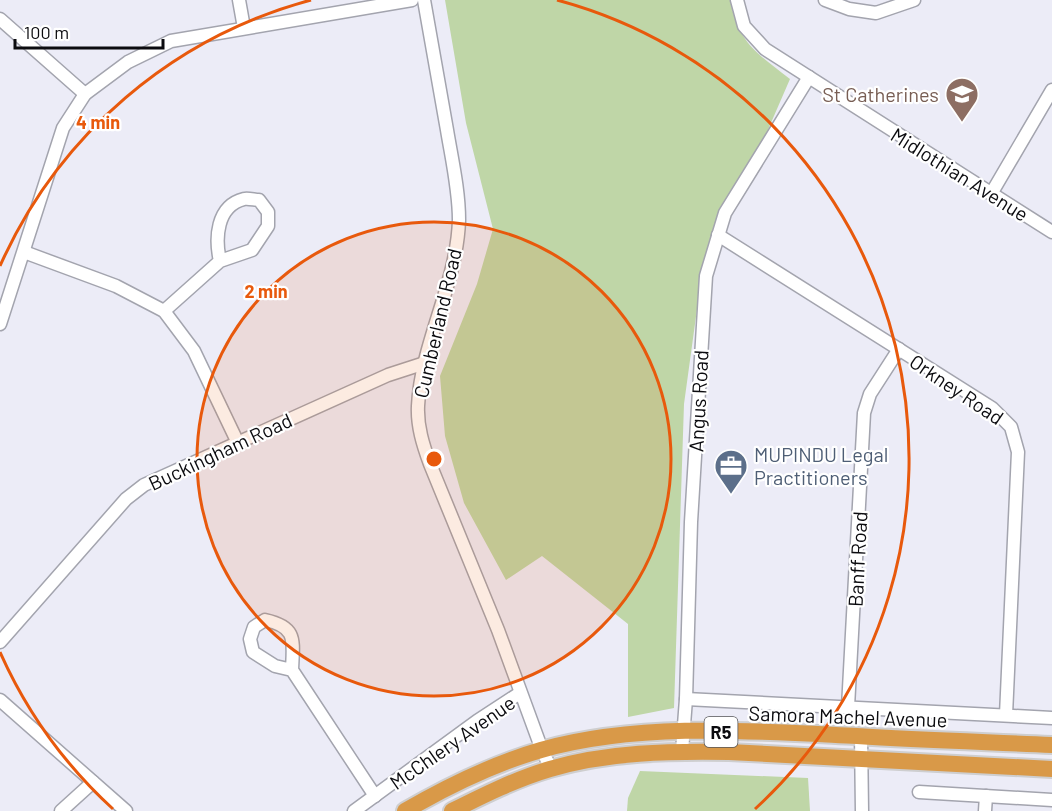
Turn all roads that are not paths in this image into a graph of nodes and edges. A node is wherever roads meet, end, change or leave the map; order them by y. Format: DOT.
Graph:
graph roads {
  1 [pos="239,0"];
  2 [pos="412,0"];
  3 [pos="424,0"];
  4 [pos="736,0"];
  5 [pos="825,0"];
  6 [pos="914,0"];
  7 [pos="0,19"];
  8 [pos="244,28"];
  9 [pos="809,77"];
  10 [pos="1052,90"];
  11 [pos="85,94"];
  12 [pos="991,194"];
  13 [pos="1052,232"];
  14 [pos="718,235"];
  15 [pos="24,252"];
  16 [pos="220,261"];
  17 [pos="164,311"];
  18 [pos="0,324"];
  19 [pos="899,350"];
  20 [pos="425,363"];
  21 [pos="237,441"];
  22 [pos="0,642"];
  23 [pos="292,670"];
  24 [pos="520,693"];
  25 [pos="686,699"];
  26 [pos="0,700"];
  27 [pos="848,707"];
  28 [pos="1006,715"];
  29 [pos="1052,718"];
  30 [pos="683,731"];
  31 [pos="861,736"];
  32 [pos="1052,745"];
  33 [pos="542,750"];
  34 [pos="682,751"];
  35 [pos="861,760"];
  36 [pos="551,769"];
  37 [pos="1052,769"];
  38 [pos="93,782"];
  39 [pos="919,792"];
  40 [pos="375,796"];
  41 [pos="986,796"];
  42 [pos="1052,800"];
  43 [pos="61,811"];
  44 [pos="126,811"];
  45 [pos="354,811"];
  46 [pos="405,811"];
  47 [pos="452,811"];
  48 [pos="862,811"];
  49 [pos="985,811"];
  1 -- 8 [label="street"];
  2 -- 8 [label="street"];
  3 -- 20 [label="street, Cumberland Road"];
  4 -- 9 [label="street, Midlothian Avenue"];
  5 -- 6 [label="street"];
  7 -- 11 [label="street"];
  8 -- 11 [label="street"];
  9 -- 12 [label="street, Midlothian Avenue"];
  9 -- 14 [label="street, Angus Road"];
  10 -- 12 [label="street"];
  11 -- 15 [label="street"];
  12 -- 13 [label="street, Midlothian Avenue"];
  14 -- 19 [label="street, Orkney Road"];
  14 -- 25 [label="street, Angus Road"];
  15 -- 17 [label="street"];
  15 -- 18 [label="street"];
  16 -- 16 [label="street"];
  16 -- 17 [label="street"];
  17 -- 21 [label="street"];
  19 -- 27 [label="street, Banff Road"];
  19 -- 28 [label="street, Orkney Road"];
  20 -- 21 [label="street, Buckingham Road"];
  20 -- 24 [label="street, Cumberland Road"];
  21 -- 22 [label="street, Buckingham Road"];
  23 -- 40 [label="street"];
  24 -- 33 [label="street, Cumberland Road"];
  24 -- 40 [label="street, McChlery Avenue"];
  25 -- 27 [label="street, Samora Machel Avenue"];
  25 -- 30 [label="street, Angus Road"];
  26 -- 38 [label="street"];
  27 -- 28 [label="street, Samora Machel Avenue"];
  28 -- 29 [label="street, Samora Machel Avenue"];
  30 -- 31 [label="highway, Samora Machel Avenue / R5"];
  30 -- 33 [label="highway, Samora Machel Avenue / R5"];
  30 -- 34 [label="street, Angus Road"];
  31 -- 32 [label="highway, Samora Machel Avenue / R5"];
  31 -- 35 [label="street"];
  33 -- 36 [label="street, Cumberland Road"];
  33 -- 46 [label="highway, Samora Machel Avenue / R5"];
  34 -- 35 [label="highway, R5"];
  34 -- 36 [label="highway, R5"];
  35 -- 37 [label="highway, R5"];
  35 -- 48 [label="street"];
  36 -- 47 [label="highway, R5"];
  38 -- 43 [label="street"];
  38 -- 44 [label="street"];
  39 -- 41 [label="street"];
  40 -- 45 [label="street, McChlery Avenue"];
  41 -- 42 [label="street"];
  41 -- 49 [label="street"];
}
